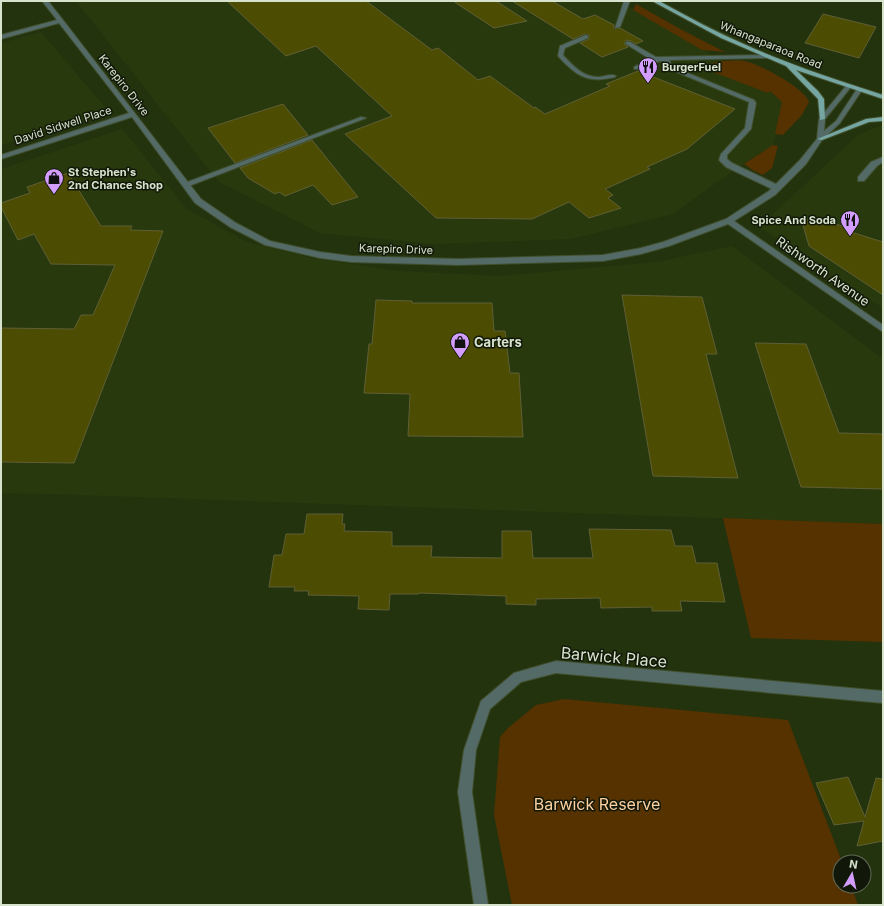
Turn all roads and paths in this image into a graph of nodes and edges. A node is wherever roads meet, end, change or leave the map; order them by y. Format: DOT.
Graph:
graph roads {
  1 [pos="45,1"];
  2 [pos="627,1"];
  3 [pos="655,1"];
  4 [pos="61,21"];
  5 [pos="618,27"];
  6 [pos="1,37"];
  7 [pos="586,37"];
  8 [pos="628,43"];
  9 [pos="767,56"];
  10 [pos="665,59"];
  11 [pos="655,60"];
  12 [pos="785,63"];
  13 [pos="636,68"];
  14 [pos="613,76"];
  15 [pos="848,87"];
  16 [pos="860,90"];
  17 [pos="883,97"];
  18 [pos="133,114"];
  19 [pos="363,118"];
  20 [pos="822,119"];
  21 [pos="883,119"];
  22 [pos="820,139"];
  23 [pos="1,156"];
  24 [pos="883,159"];
  25 [pos="861,180"];
  26 [pos="186,184"];
  27 [pos="777,188"];
  28 [pos="729,221"];
  29 [pos="883,329"];
  30 [pos="883,697"];
  31 [pos="481,905"];
  1 -- 4 [label="street, Karepiro Drive"];
  2 -- 5 [label="street"];
  3 -- 9 [label="main road, Whangaparaoa Road"];
  4 -- 6 [label="street"];
  4 -- 18 [label="street, Karepiro Drive"];
  7 -- 14 [label="street"];
  8 -- 11 [label="street"];
  9 -- 10 [label="street"];
  9 -- 12 [label="main road, Whangaparaoa Road"];
  10 -- 11 [label="street"];
  10 -- 27 [label="street"];
  11 -- 13 [label="street"];
  12 -- 15 [label="main road, Whangaparaoa Road"];
  12 -- 20 [label="main road"];
  15 -- 16 [label="main road, Whangaparaoa Road"];
  15 -- 20 [label="street"];
  16 -- 17 [label="main road, Whangaparaoa Road"];
  16 -- 22 [label="street, Karepiro Drive"];
  18 -- 23 [label="street, David Sidwell Place"];
  18 -- 26 [label="street, Karepiro Drive"];
  19 -- 26 [label="street"];
  20 -- 22 [label="street"];
  21 -- 22 [label="main road"];
  22 -- 27 [label="street, Karepiro Drive"];
  24 -- 25 [label="street"];
  26 -- 28 [label="street, Karepiro Drive"];
  27 -- 28 [label="street, Karepiro Drive"];
  28 -- 29 [label="street, Rishworth Avenue"];
  30 -- 31 [label="street, Barwick Place"];
}
